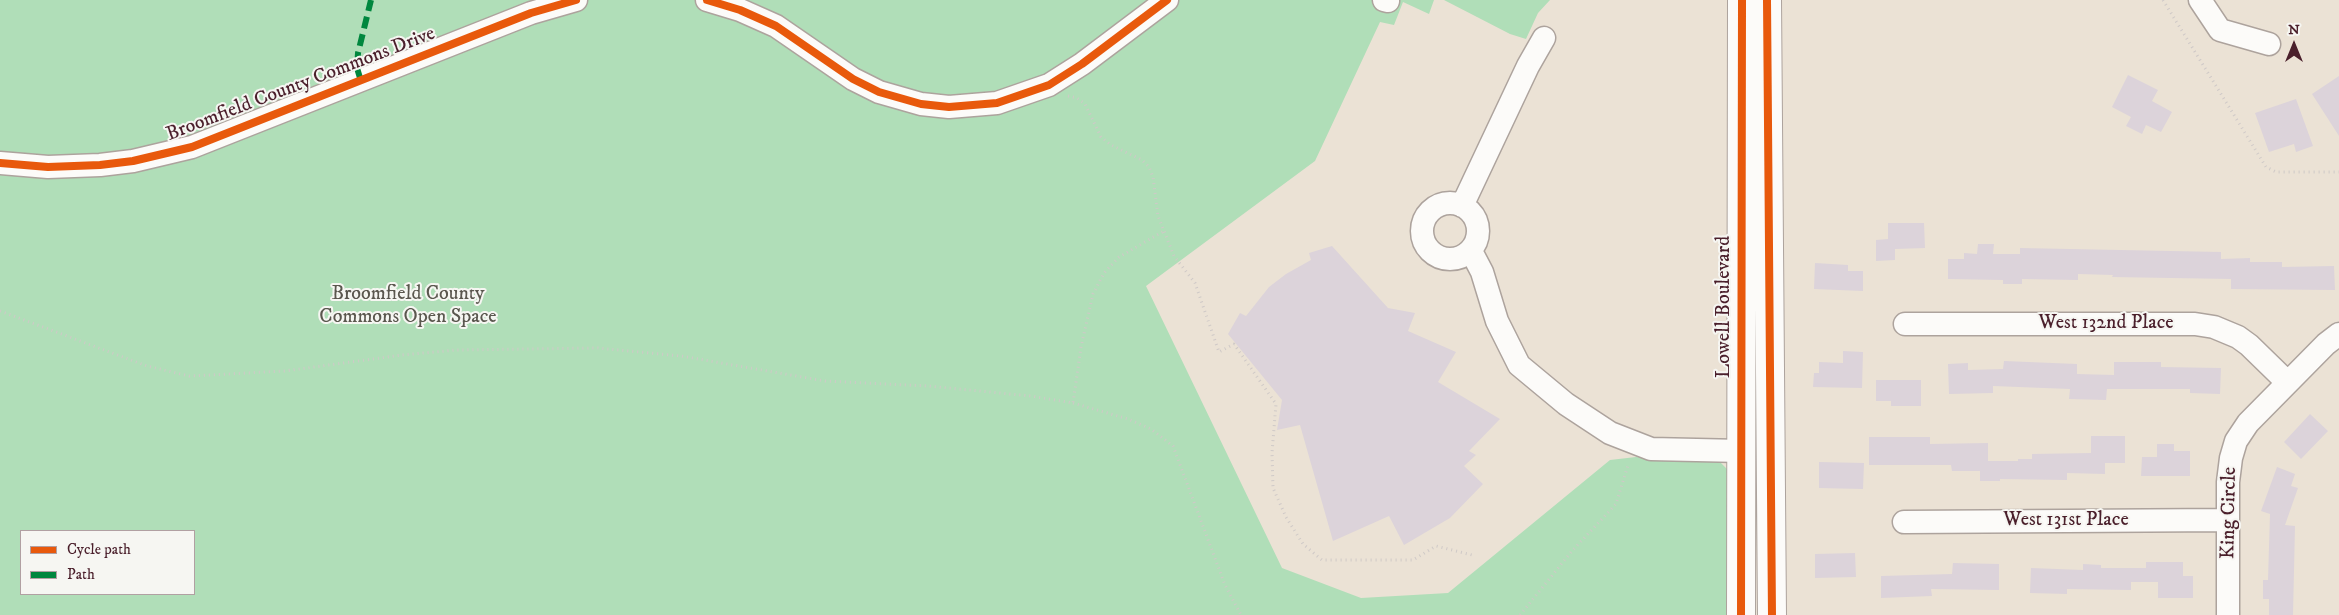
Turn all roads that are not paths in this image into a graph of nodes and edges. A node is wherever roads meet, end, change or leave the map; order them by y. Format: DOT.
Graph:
graph roads {
  1 [pos="576,0"];
  2 [pos="707,0"];
  3 [pos="1167,0"];
  4 [pos="1742,0"];
  5 [pos="1767,0"];
  6 [pos="2200,0"];
  7 [pos="1544,38"];
  8 [pos="2269,44"];
  9 [pos="0,163"];
  10 [pos="1462,206"];
  11 [pos="1471,251"];
  12 [pos="1905,324"];
  13 [pos="2339,334"];
  14 [pos="2287,382"];
  15 [pos="1742,450"];
  16 [pos="2228,520"];
  17 [pos="1904,522"];
  18 [pos="1771,578"];
  19 [pos="1741,615"];
  20 [pos="1772,615"];
  21 [pos="2228,615"];
  1 -- 9 [label="street, Broomfield County Commons Drive"];
  2 -- 3 [label="street"];
  4 -- 15 [label="main road, Lowell Boulevard"];
  5 -- 18 [label="main road"];
  6 -- 8 [label="street"];
  7 -- 10 [label="street"];
  10 -- 11 [label="street"];
  10 -- 11 [label="street"];
  11 -- 15 [label="street"];
  12 -- 14 [label="street, West 132nd Place"];
  13 -- 14 [label="street, King Circle"];
  14 -- 16 [label="street, King Circle"];
  15 -- 18 [label="main road"];
  15 -- 19 [label="main road, Lowell Boulevard"];
  16 -- 17 [label="street, West 131st Place"];
  16 -- 21 [label="street, King Circle"];
  18 -- 20 [label="main road"];
}
